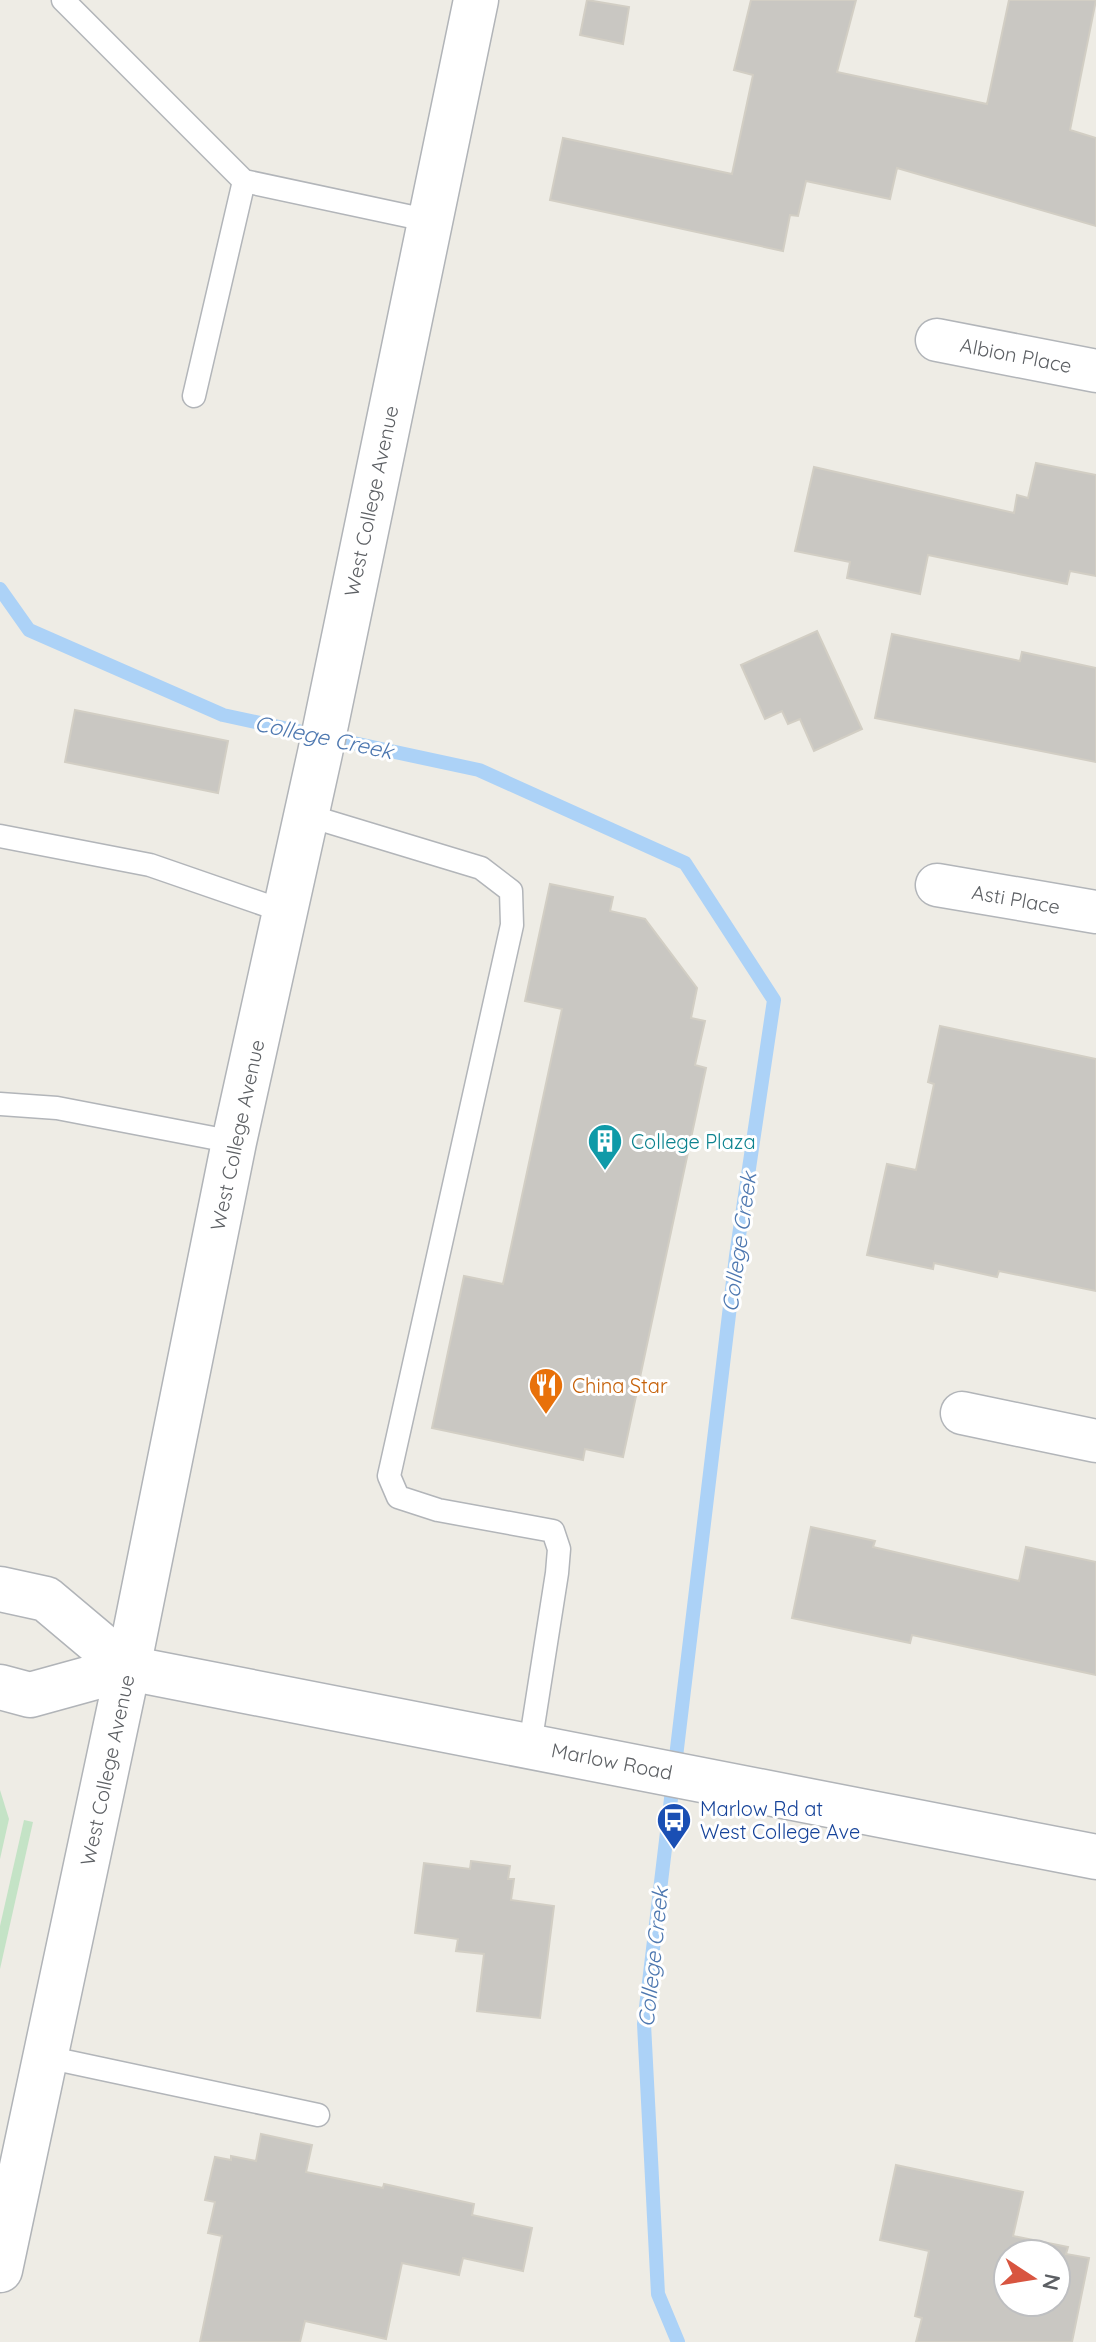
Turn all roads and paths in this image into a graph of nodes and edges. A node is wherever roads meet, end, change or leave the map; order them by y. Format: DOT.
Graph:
graph roads {
  1 [pos="63,0"];
  2 [pos="476,0"];
  3 [pos="84,9"];
  4 [pos="244,181"];
  5 [pos="431,221"];
  6 [pos="937,340"];
  7 [pos="1096,371"];
  8 [pos="194,396"];
  9 [pos="306,815"];
  10 [pos="0,836"];
  11 [pos="937,885"];
  12 [pos="286,912"];
  13 [pos="1096,912"];
  14 [pos="0,1104"];
  15 [pos="234,1142"];
  16 [pos="962,1413"];
  17 [pos="1096,1441"];
  18 [pos="0,1589"];
  19 [pos="128,1668"];
  20 [pos="0,1687"];
  21 [pos="530,1745"];
  22 [pos="1096,1857"];
  23 [pos="46,2057"];
  24 [pos="318,2115"];
  25 [pos="0,2270"];
  1 -- 3 [label="lane"];
  2 -- 5 [label="main road, West College Avenue"];
  3 -- 4 [label="lane"];
  4 -- 5 [label="lane"];
  4 -- 8 [label="lane"];
  5 -- 9 [label="main road, West College Avenue"];
  6 -- 7 [label="street, Albion Place"];
  9 -- 12 [label="main road, West College Avenue"];
  9 -- 21 [label="lane"];
  10 -- 12 [label="lane"];
  11 -- 13 [label="street, Asti Place"];
  12 -- 15 [label="main road, West College Avenue"];
  14 -- 15 [label="lane"];
  15 -- 19 [label="main road, West College Avenue"];
  16 -- 17 [label="street"];
  18 -- 19 [label="main road"];
  19 -- 20 [label="main road"];
  19 -- 21 [label="main road, Marlow Road"];
  19 -- 23 [label="main road, West College Avenue"];
  21 -- 22 [label="main road, Marlow Road"];
  23 -- 24 [label="lane"];
  23 -- 25 [label="main road, West College Avenue"];
}
